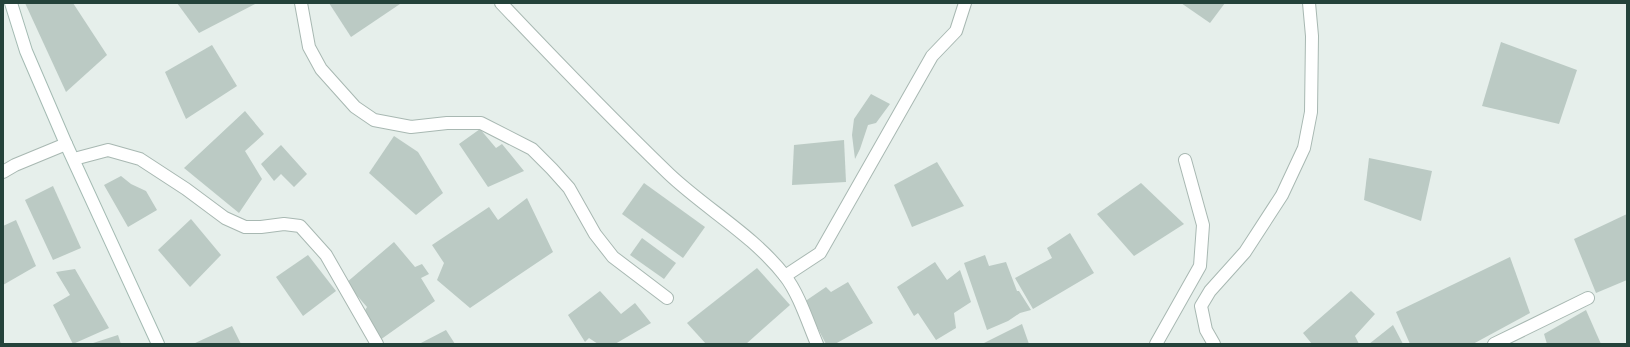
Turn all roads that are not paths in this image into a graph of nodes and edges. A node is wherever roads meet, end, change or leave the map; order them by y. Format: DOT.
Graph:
graph roads {
  1 [pos="11,3"];
  2 [pos="301,3"];
  3 [pos="501,3"];
  4 [pos="965,3"];
  5 [pos="1309,3"];
  6 [pos="66,144"];
  7 [pos="74,159"];
  8 [pos="1185,160"];
  9 [pos="3,172"];
  10 [pos="785,276"];
  11 [pos="667,298"];
  12 [pos="1588,298"];
  13 [pos="158,344"];
  14 [pos="377,344"];
  15 [pos="817,344"];
  16 [pos="1156,344"];
  17 [pos="1214,344"];
  18 [pos="1494,344"];
  1 -- 6 [label="street"];
  2 -- 11 [label="street"];
  3 -- 10 [label="street"];
  4 -- 10 [label="street"];
  5 -- 17 [label="street"];
  6 -- 7 [label="street"];
  6 -- 9 [label="street"];
  7 -- 13 [label="street"];
  7 -- 14 [label="street"];
  8 -- 16 [label="street"];
  10 -- 15 [label="street"];
  12 -- 18 [label="street"];
}
